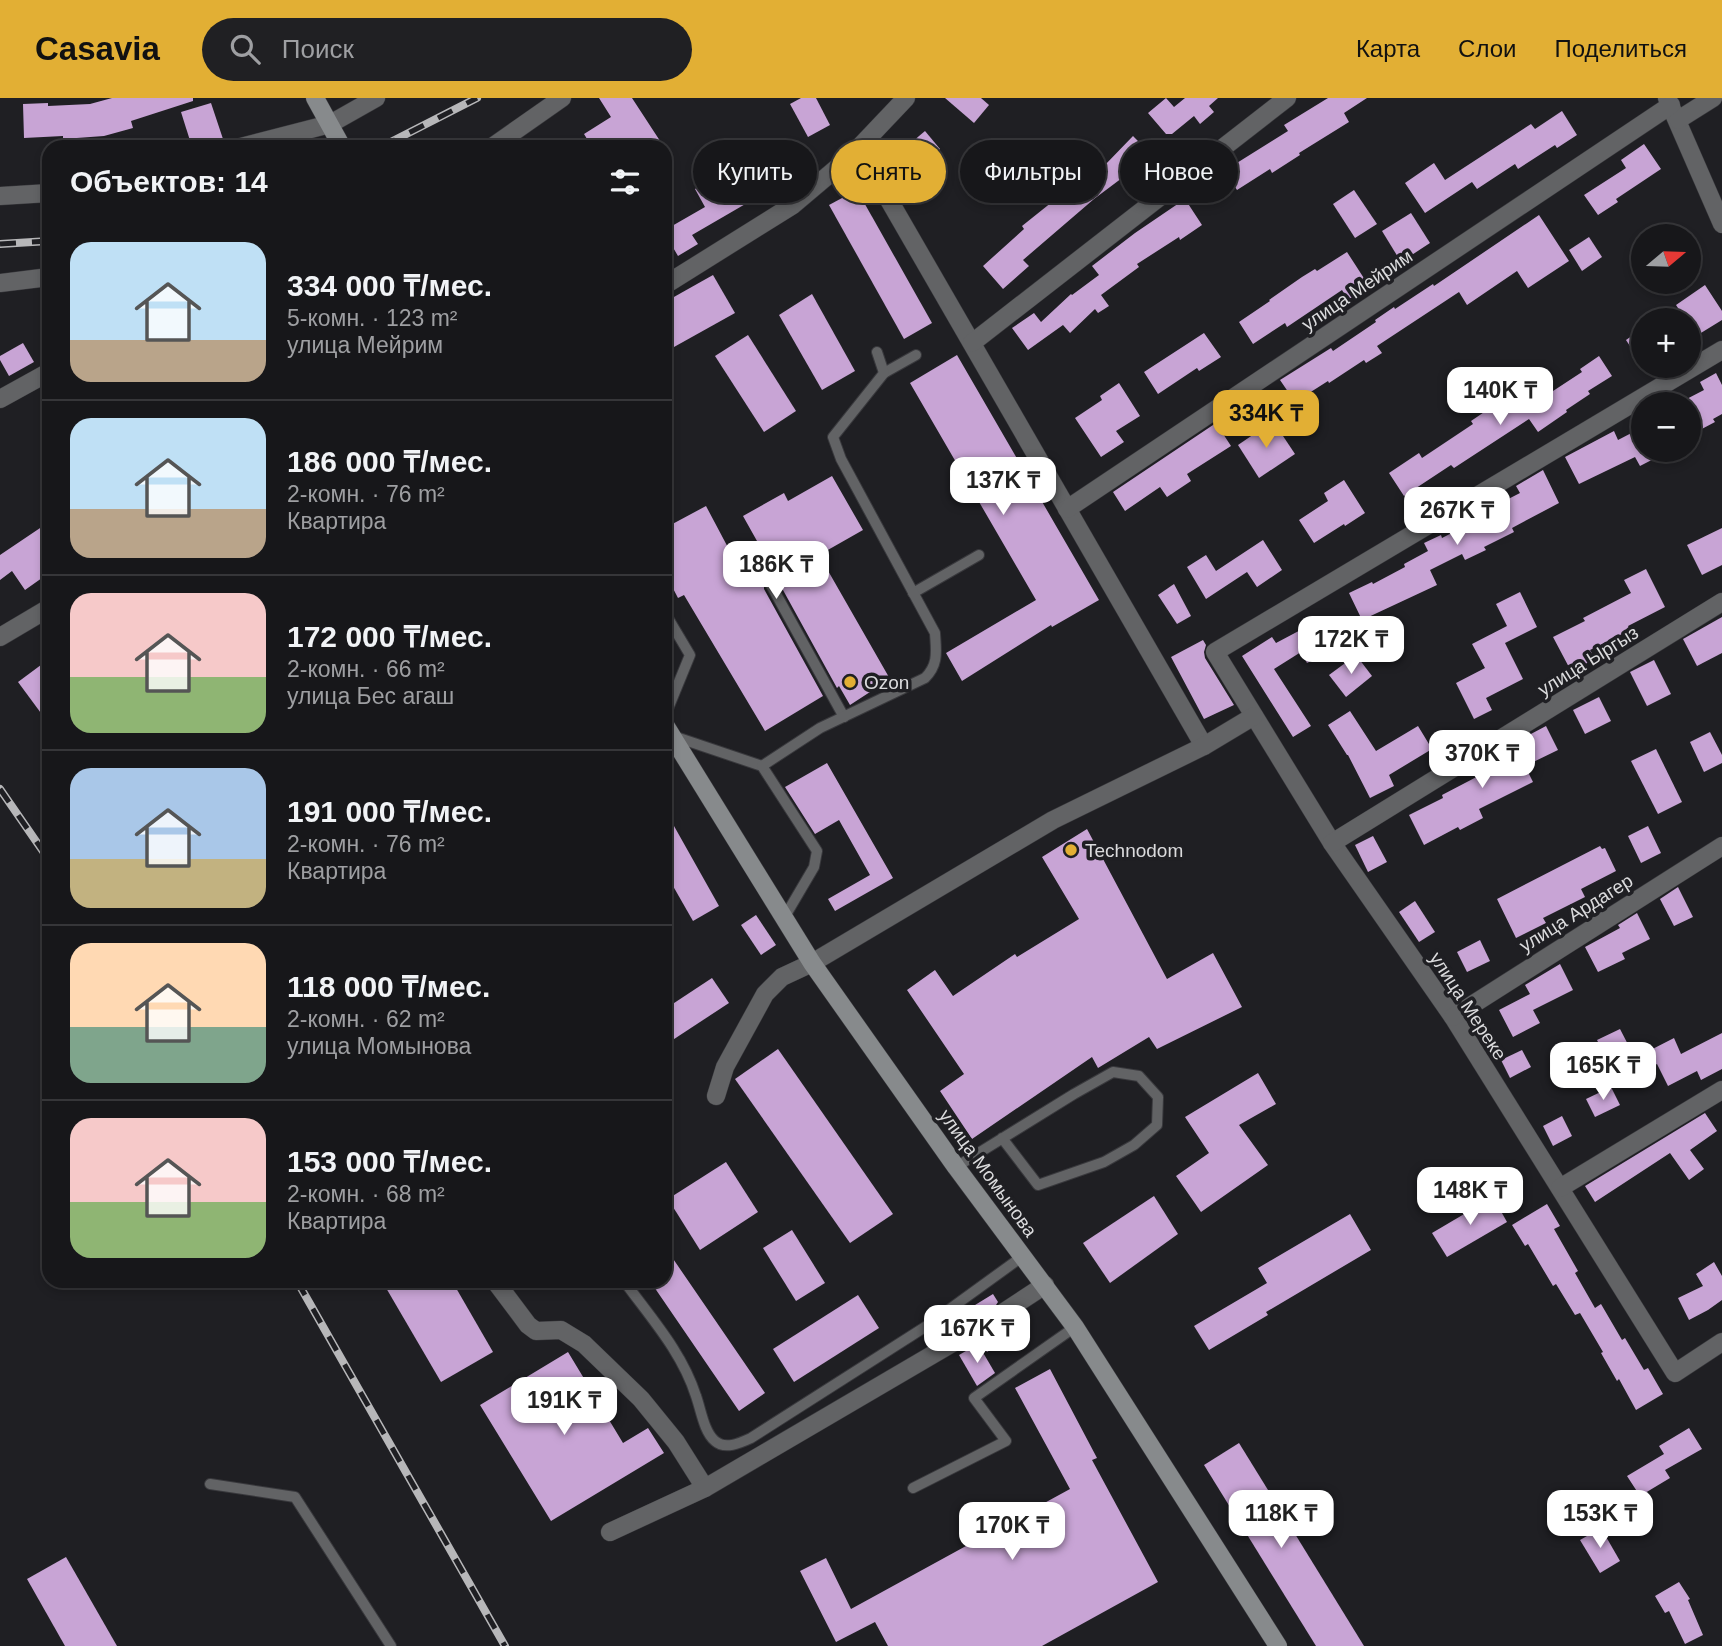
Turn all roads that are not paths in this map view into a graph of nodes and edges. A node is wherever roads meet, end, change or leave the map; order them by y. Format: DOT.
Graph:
graph roads {
  1 [pos="315,98"];
  2 [pos="376,98"];
  3 [pos="562,98"];
  4 [pos="906,98"];
  5 [pos="1287,98"];
  6 [pos="1713,98"];
  7 [pos="1672,108"];
  8 [pos="330,124"];
  9 [pos="268,140"];
  10 [pos="338,140"];
  11 [pos="502,140"];
  12 [pos="867,140"];
  13 [pos="831,172"];
  14 [pos="42,193"];
  15 [pos="0,196"];
  16 [pos="891,203"];
  17 [pos="1722,223"];
  18 [pos="42,278"];
  19 [pos="672,281"];
  20 [pos="0,283"];
  21 [pos="972,343"];
  22 [pos="1722,351"];
  23 [pos="877,352"];
  24 [pos="916,355"];
  25 [pos="884,373"];
  26 [pos="42,376"];
  27 [pos="0,400"];
  28 [pos="1068,509"];
  29 [pos="979,555"];
  30 [pos="771,585"];
  31 [pos="913,593"];
  32 [pos="1722,602"];
  33 [pos="42,612"];
  34 [pos="672,625"];
  35 [pos="0,637"];
  36 [pos="672,699"];
  37 [pos="1254,716"];
  38 [pos="844,717"];
  39 [pos="672,732"];
  40 [pos="672,737"];
  41 [pos="1204,746"];
  42 [pos="762,766"];
  43 [pos="1332,844"];
  44 [pos="1722,846"];
  45 [pos="784,918"];
  46 [pos="812,963"];
  47 [pos="1452,1017"];
  48 [pos="1722,1090"];
  49 [pos="716,1096"];
  50 [pos="1002,1138"];
  51 [pos="956,1167"];
  52 [pos="1560,1188"];
  53 [pos="1023,1256"];
  54 [pos="1045,1285"];
  55 [pos="500,1288"];
  56 [pos="629,1288"];
  57 [pos="1004,1311"];
  58 [pos="1075,1327"];
  59 [pos="973,1331"];
  60 [pos="1722,1342"];
  61 [pos="210,1484"];
  62 [pos="705,1488"];
  63 [pos="913,1488"];
  64 [pos="610,1532"];
  65 [pos="391,1646"];
  66 [pos="1278,1646"];
  1 -- 8 [label="main road"];
  2 -- 8 [label="street"];
  3 -- 11 [label="street"];
  4 -- 12 [label="street"];
  5 -- 21 [label="street"];
  6 -- 7 [label="street, улица Мейрим"];
  7 -- 17 [label="street"];
  7 -- 28 [label="street, улица Мейрим"];
  8 -- 9 [label="street"];
  8 -- 10 [label="main road"];
  13 -- 19 [label="street"];
  14 -- 15 [label="street"];
  16 -- 21 [label="street"];
  18 -- 20 [label="street"];
  21 -- 28 [label="street"];
  22 -- 37 [label="street, улица Мереке"];
  23 -- 25 [label="lane"];
  24 -- 25 [label="lane"];
  25 -- 31 [label="lane"];
  26 -- 27 [label="street"];
  28 -- 41 [label="street"];
  29 -- 31 [label="lane"];
  30 -- 38 [label="lane"];
  31 -- 38 [label="lane"];
  32 -- 43 [label="street, улица Ыргыз"];
  33 -- 35 [label="street"];
  34 -- 36 [label="lane"];
  37 -- 41 [label="street"];
  37 -- 43 [label="street, улица Мереке"];
  38 -- 42 [label="lane"];
  39 -- 42 [label="lane"];
  40 -- 45 [label="main road, улица Момынова"];
  41 -- 46 [label="street"];
  42 -- 45 [label="lane"];
  43 -- 47 [label="street, улица Мереке"];
  44 -- 47 [label="street, улица Ардагер"];
  45 -- 46 [label="main road, улица Момынова"];
  46 -- 49 [label="street"];
  46 -- 51 [label="main road, улица Момынова"];
  47 -- 52 [label="street, улица Мереке"];
  48 -- 52 [label="street"];
  50 -- 50 [label="lane"];
  50 -- 51 [label="lane"];
  51 -- 53 [label="main road, улица Момынова"];
  52 -- 60 [label="street, улица Мереке"];
  53 -- 54 [label="main road, улица Момынова"];
  53 -- 56 [label="lane"];
  54 -- 57 [label="street"];
  54 -- 58 [label="main road, улица Момынова"];
  55 -- 62 [label="street"];
  58 -- 63 [label="lane"];
  58 -- 66 [label="main road, улица Момынова"];
  59 -- 62 [label="street"];
  61 -- 65 [label="lane"];
  62 -- 64 [label="street"];
}
